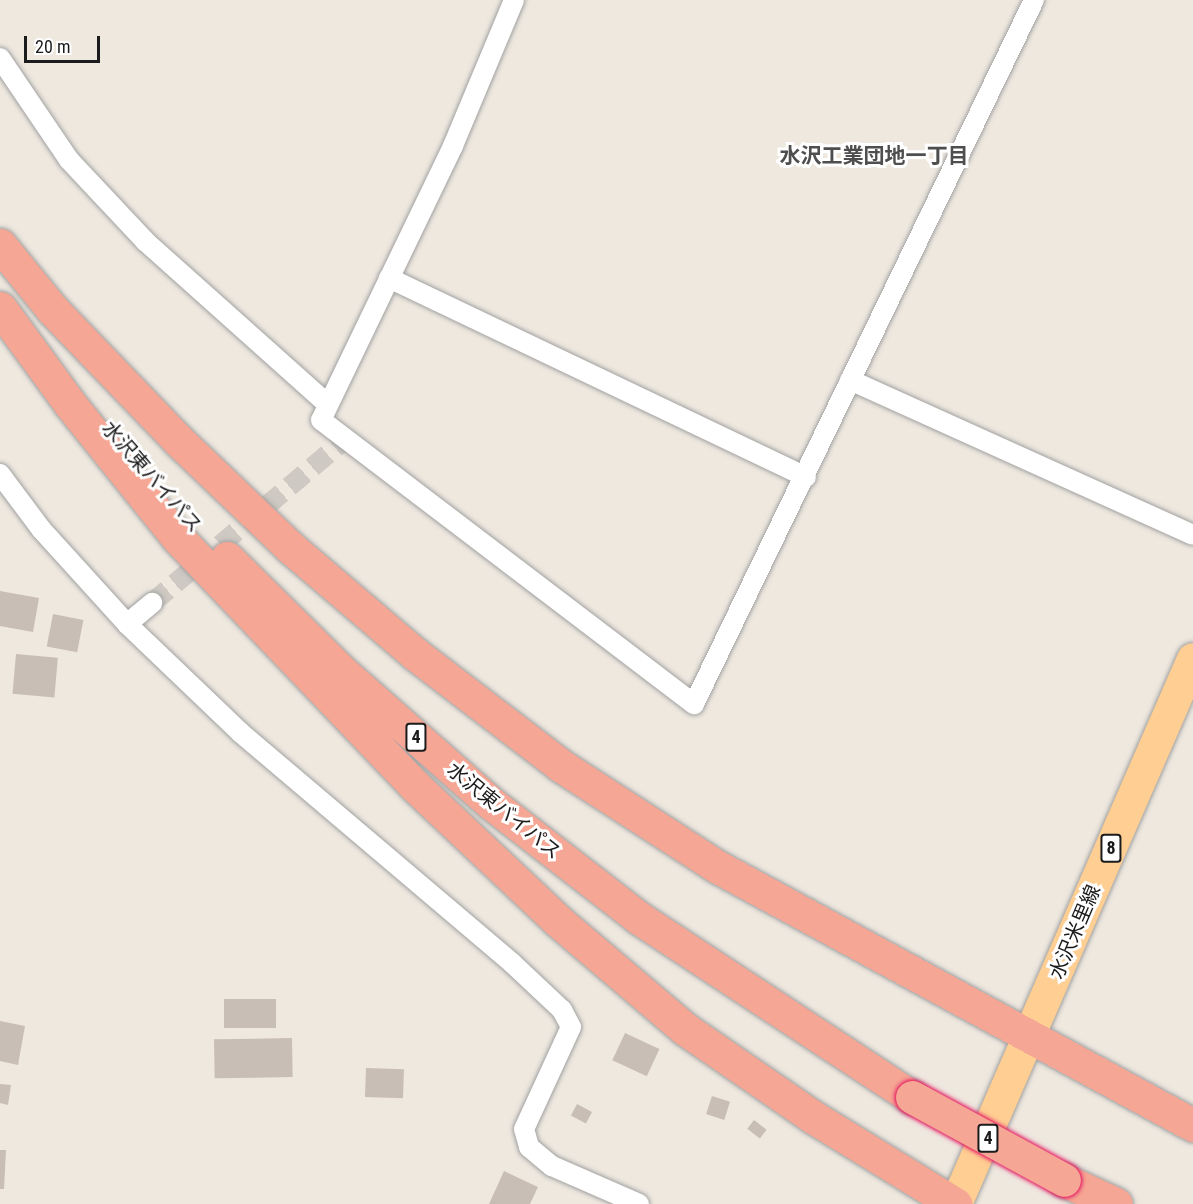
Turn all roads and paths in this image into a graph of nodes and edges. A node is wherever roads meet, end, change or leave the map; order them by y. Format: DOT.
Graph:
graph roads {
  1 [pos="514,0"];
  2 [pos="1034,0"];
  3 [pos="0,58"];
  4 [pos="0,245"];
  5 [pos="389,278"];
  6 [pos="0,288"];
  7 [pos="0,308"];
  8 [pos="850,380"];
  9 [pos="327,404"];
  10 [pos="0,474"];
  11 [pos="806,477"];
  12 [pos="1193,535"];
  13 [pos="152,603"];
  14 [pos="127,624"];
  15 [pos="1193,659"];
  16 [pos="1030,1036"];
  17 [pos="1193,1125"];
  18 [pos="639,1204"];
  19 [pos="955,1204"];
  20 [pos="1116,1204"];
  1 -- 5 [label="street"];
  2 -- 8 [label="street"];
  3 -- 9 [label="street"];
  4 -- 16 [label="highway"];
  5 -- 9 [label="street"];
  5 -- 11 [label="street"];
  6 -- 20 [label="highway, 水沢東バイパス / 4, bridge"];
  7 -- 19 [label="highway"];
  8 -- 11 [label="street"];
  8 -- 12 [label="street"];
  9 -- 11 [label="street"];
  10 -- 14 [label="street"];
  13 -- 14 [label="street"];
  14 -- 18 [label="street"];
  15 -- 16 [label="main road, 水沢米里線 / 8"];
  16 -- 17 [label="highway"];
  16 -- 19 [label="main road, 水沢米里線 / 8"];
}
